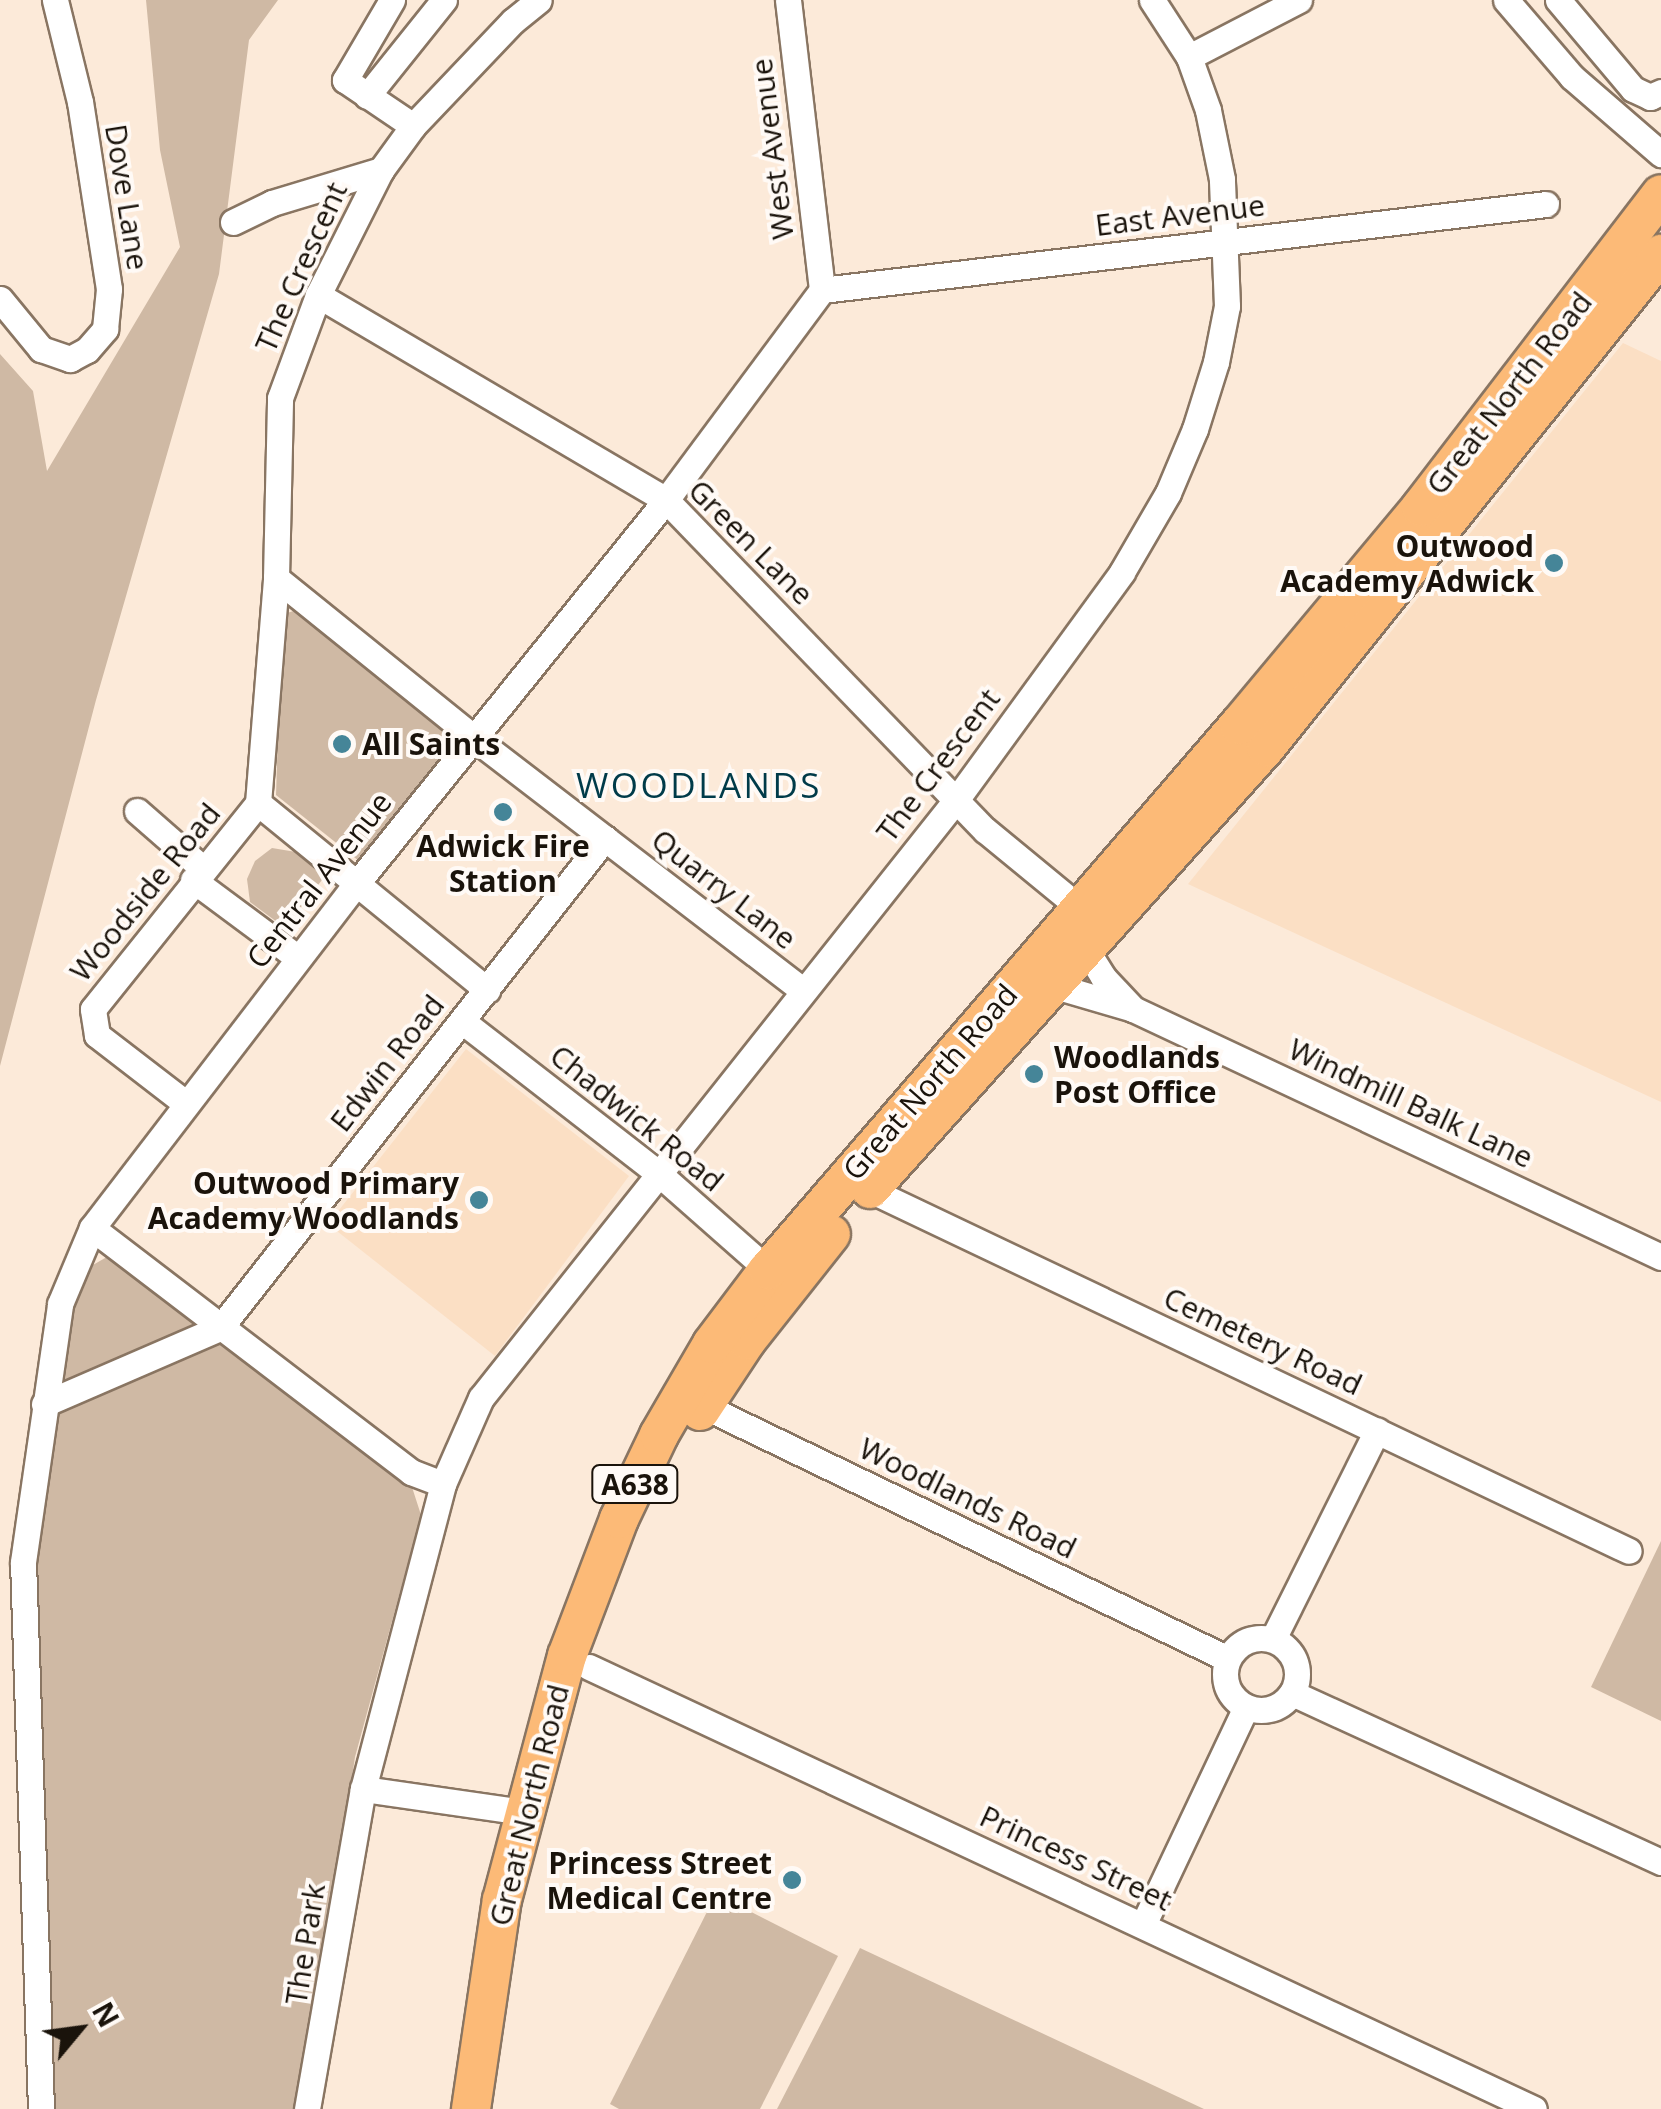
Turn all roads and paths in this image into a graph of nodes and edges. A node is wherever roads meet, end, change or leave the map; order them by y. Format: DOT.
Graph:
graph roads {
  1 [pos="55,0"];
  2 [pos="392,0"];
  3 [pos="444,0"];
  4 [pos="540,0"];
  5 [pos="788,0"];
  6 [pos="1152,0"];
  7 [pos="1299,0"];
  8 [pos="1506,0"];
  9 [pos="1558,0"];
  10 [pos="1190,57"];
  11 [pos="1661,92"];
  12 [pos="367,96"];
  13 [pos="413,126"];
  14 [pos="1661,154"];
  15 [pos="380,170"];
  16 [pos="1661,194"];
  17 [pos="1546,204"];
  18 [pos="233,222"];
  19 [pos="1227,242"];
  20 [pos="1650,264"];
  21 [pos="822,290"];
  22 [pos="318,294"];
  23 [pos="0,299"];
  24 [pos="666,500"];
  25 [pos="276,578"];
  26 [pos="474,738"];
  27 [pos="956,800"];
  28 [pos="258,804"];
  29 [pos="136,811"];
  30 [pos="606,838"];
  31 [pos="198,874"];
  32 [pos="357,883"];
  33 [pos="1080,908"];
  34 [pos="1088,951"];
  35 [pos="298,958"];
  36 [pos="1056,986"];
  37 [pos="487,990"];
  38 [pos="802,990"];
  39 [pos="1133,1008"];
  40 [pos="462,1020"];
  41 [pos="184,1102"];
  42 [pos="658,1173"];
  43 [pos="870,1190"];
  44 [pos="92,1228"];
  45 [pos="1661,1256"];
  46 [pos="768,1270"];
  47 [pos="220,1328"];
  48 [pos="691,1401"];
  49 [pos="44,1404"];
  50 [pos="1377,1430"];
  51 [pos="443,1484"];
  52 [pos="1629,1551"];
  53 [pos="1273,1640"];
  54 [pos="1228,1659"];
  55 [pos="589,1667"];
  56 [pos="1292,1692"];
  57 [pos="1246,1707"];
  58 [pos="364,1789"];
  59 [pos="522,1812"];
  60 [pos="1661,1862"];
  61 [pos="1143,1925"];
  62 [pos="41,2109"];
  63 [pos="307,2109"];
  64 [pos="471,2109"];
  65 [pos="494,2109"];
  66 [pos="1534,2109"];
  1 -- 23 [label="street, Dove Lane"];
  2 -- 12 [label="street"];
  3 -- 12 [label="street"];
  4 -- 13 [label="street, The Crescent"];
  5 -- 21 [label="street, West Avenue"];
  6 -- 10 [label="street, The Crescent"];
  7 -- 10 [label="street"];
  8 -- 14 [label="street"];
  9 -- 11 [label="street"];
  10 -- 19 [label="street, The Crescent"];
  12 -- 13 [label="street"];
  13 -- 15 [label="street, The Crescent"];
  15 -- 18 [label="street"];
  15 -- 22 [label="street, The Crescent"];
  16 -- 20 [label="highway, Great North Road / A638"];
  17 -- 19 [label="street, East Avenue"];
  19 -- 21 [label="street, East Avenue"];
  19 -- 27 [label="street, The Crescent"];
  20 -- 33 [label="highway, Great North Road / A638"];
  20 -- 34 [label="highway, Great North Road / A638"];
  21 -- 24 [label="street, Central Avenue"];
  22 -- 24 [label="street, Green Lane"];
  22 -- 25 [label="street, The Crescent"];
  24 -- 26 [label="street, Central Avenue"];
  24 -- 27 [label="street, Green Lane"];
  25 -- 26 [label="street, Quarry Lane"];
  25 -- 28 [label="street, The Crescent"];
  26 -- 30 [label="street, Quarry Lane"];
  26 -- 32 [label="street, Central Avenue"];
  27 -- 33 [label="street, Green Lane"];
  27 -- 38 [label="street, The Crescent"];
  28 -- 31 [label="street, Woodside Road"];
  28 -- 32 [label="street"];
  29 -- 31 [label="street"];
  30 -- 37 [label="street, Edwin Road"];
  30 -- 38 [label="street, Quarry Lane"];
  31 -- 35 [label="street"];
  31 -- 41 [label="street, Woodside Road"];
  32 -- 35 [label="street, Central Avenue"];
  32 -- 37 [label="street"];
  33 -- 34 [label="street"];
  33 -- 46 [label="highway, Great North Road / A638"];
  34 -- 36 [label="highway, Great North Road / A638"];
  34 -- 39 [label="street, Windmill Balk Lane"];
  35 -- 41 [label="street, Central Avenue"];
  36 -- 39 [label="street, Windmill Balk Lane"];
  36 -- 43 [label="highway, Great North Road / A638"];
  37 -- 40 [label="street, Edwin Road"];
  38 -- 42 [label="street, The Crescent"];
  39 -- 45 [label="street, Windmill Balk Lane"];
  40 -- 42 [label="street, Chadwick Road"];
  40 -- 47 [label="street, Edwin Road"];
  41 -- 44 [label="street, Central Avenue"];
  42 -- 46 [label="street, Chadwick Road"];
  42 -- 51 [label="street, The Crescent"];
  43 -- 48 [label="highway, Great North Road / A638"];
  43 -- 50 [label="street, Cemetery Road"];
  44 -- 47 [label="street"];
  44 -- 49 [label="street"];
  46 -- 48 [label="highway, Great North Road / A638"];
  47 -- 49 [label="street"];
  47 -- 51 [label="street"];
  48 -- 54 [label="street, Woodlands Road"];
  48 -- 55 [label="highway, Great North Road / A638"];
  48 -- 59 [label="highway, Great North Road / A638"];
  49 -- 62 [label="street"];
  50 -- 52 [label="street, Cemetery Road"];
  50 -- 53 [label="street"];
  51 -- 58 [label="street, The Park"];
  53 -- 54 [label="street"];
  53 -- 56 [label="street"];
  54 -- 57 [label="street"];
  55 -- 61 [label="street, Princess Street"];
  55 -- 65 [label="highway, Great North Road / A638"];
  56 -- 57 [label="street"];
  56 -- 60 [label="street"];
  57 -- 61 [label="street"];
  58 -- 59 [label="street"];
  58 -- 63 [label="street, The Park"];
  59 -- 64 [label="highway, Great North Road / A638"];
  61 -- 66 [label="street, Princess Street"];
}
